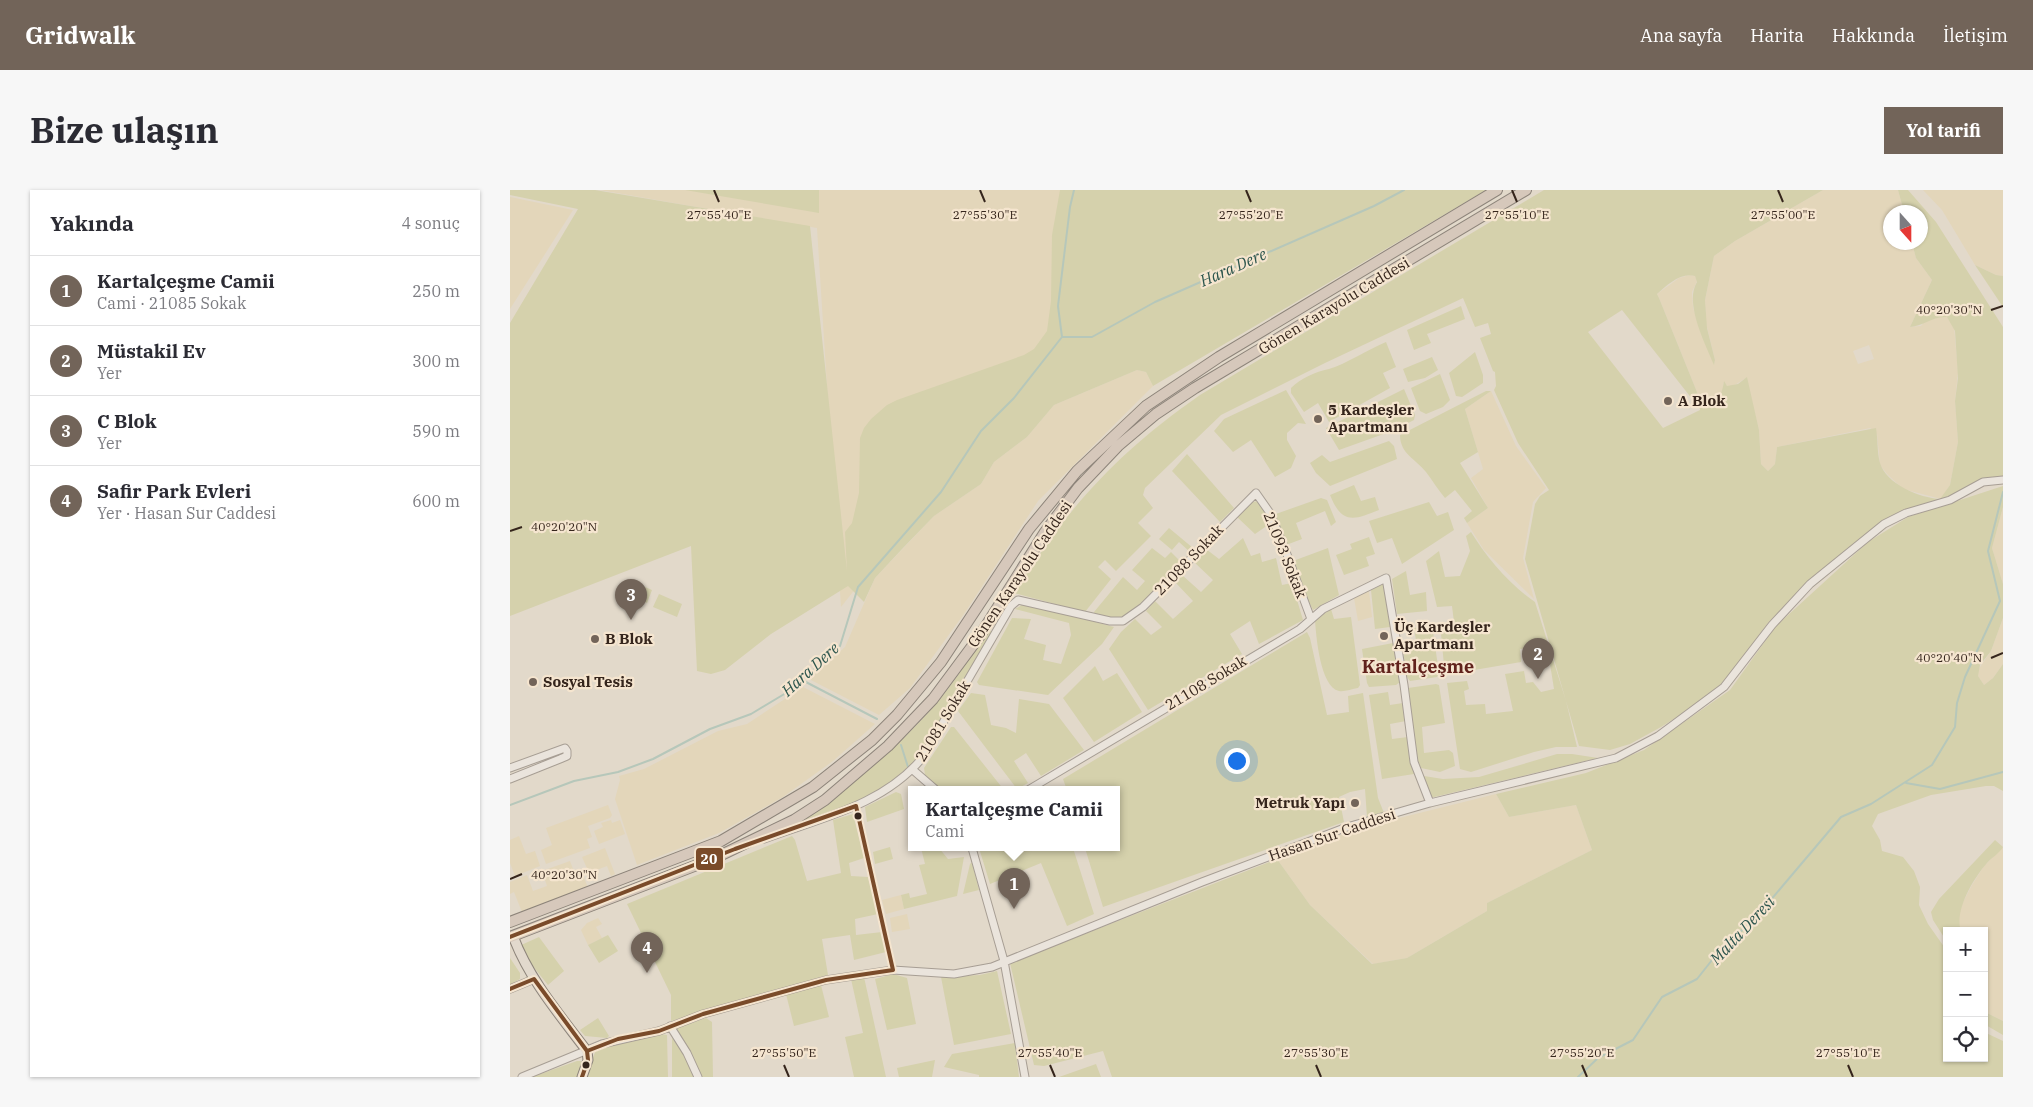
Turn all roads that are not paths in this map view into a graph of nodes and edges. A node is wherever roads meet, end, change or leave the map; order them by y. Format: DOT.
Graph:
graph roads {
  1 [pos="1497,190"];
  2 [pos="1526,190"];
  3 [pos="2003,480"];
  4 [pos="1256,493"];
  5 [pos="1312,619"];
  6 [pos="1118,622"];
  7 [pos="510,768"];
  8 [pos="913,770"];
  9 [pos="510,779"];
  10 [pos="931,786"];
  11 [pos="1035,786"];
  12 [pos="1430,803"];
  13 [pos="735,849"];
  14 [pos="973,851"];
  15 [pos="510,922"];
  16 [pos="512,936"];
  17 [pos="1004,961"];
  18 [pos="534,979"];
  19 [pos="510,989"];
  20 [pos="670,1026"];
  21 [pos="587,1051"];
  22 [pos="522,1077"];
  23 [pos="582,1077"];
  24 [pos="698,1077"];
  25 [pos="1025,1077"];
  1 -- 15 [label="highway, Gönen Karayolu Caddesi"];
  2 -- 13 [label="highway, Gönen Karayolu Caddesi"];
  3 -- 12 [label="street, Hasan Sur Caddesi"];
  4 -- 5 [label="street, 21093 Sokak"];
  4 -- 6 [label="street, 21088 Sokak"];
  5 -- 11 [label="street, 21108 Sokak"];
  5 -- 12 [label="street, 21108 Sokak"];
  6 -- 8 [label="street, 21081 Sokak"];
  7 -- 9 [label="street"];
  8 -- 10 [label="street"];
  8 -- 13 [label="street, 21081 Sokak"];
  12 -- 17 [label="street, Hasan Sur Caddesi"];
  13 -- 16 [label="highway, Gönen Karayolu Caddesi"];
  14 -- 17 [label="street"];
  16 -- 18 [label="main road"];
  17 -- 20 [label="street, Hasan Sur Caddesi"];
  17 -- 25 [label="street"];
  18 -- 19 [label="street"];
  18 -- 21 [label="main road"];
  20 -- 21 [label="street, Hasan Sur Caddesi"];
  20 -- 24 [label="street"];
  21 -- 22 [label="street, Hasan Sur Caddesi"];
  21 -- 23 [label="main road"];
}
